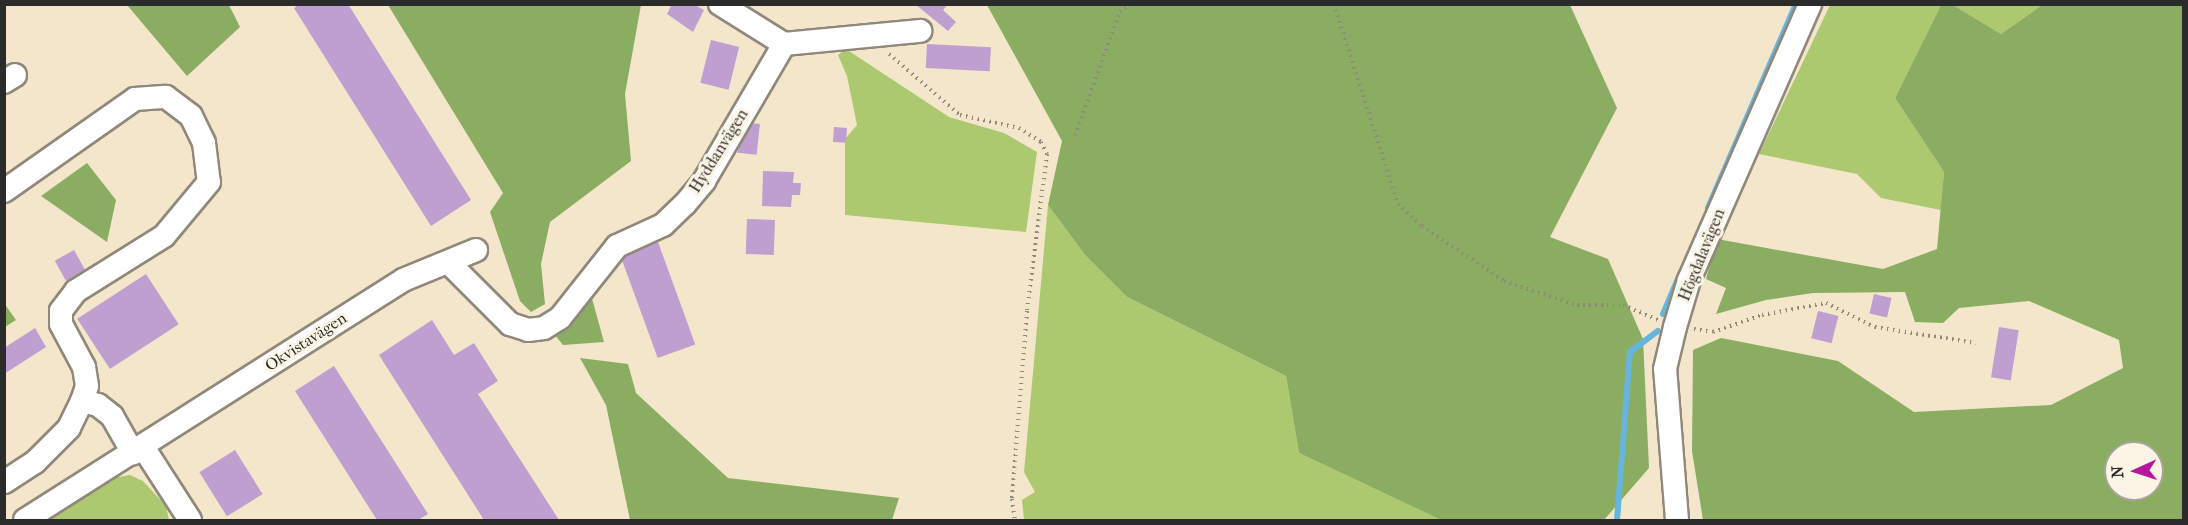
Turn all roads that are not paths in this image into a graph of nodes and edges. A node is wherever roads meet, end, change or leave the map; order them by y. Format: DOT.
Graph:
graph roads {
  1 [pos="720,4"];
  2 [pos="1810,4"];
  3 [pos="920,31"];
  4 [pos="784,44"];
  5 [pos="7,184"];
  6 [pos="476,250"];
  7 [pos="448,261"];
  8 [pos="82,401"];
  9 [pos="138,450"];
  10 [pos="4,482"];
  11 [pos="25,520"];
  12 [pos="190,520"];
  13 [pos="1677,520"];
  1 -- 4 [label="street"];
  2 -- 13 [label="street, Högdalavägen"];
  3 -- 4 [label="street"];
  4 -- 7 [label="street, Hyddanvägen"];
  5 -- 8 [label="street"];
  6 -- 7 [label="street, Okvistavägen"];
  7 -- 9 [label="street, Okvistavägen"];
  8 -- 9 [label="street"];
  8 -- 10 [label="street"];
  9 -- 11 [label="street, Okvistavägen"];
  9 -- 12 [label="street"];
}
